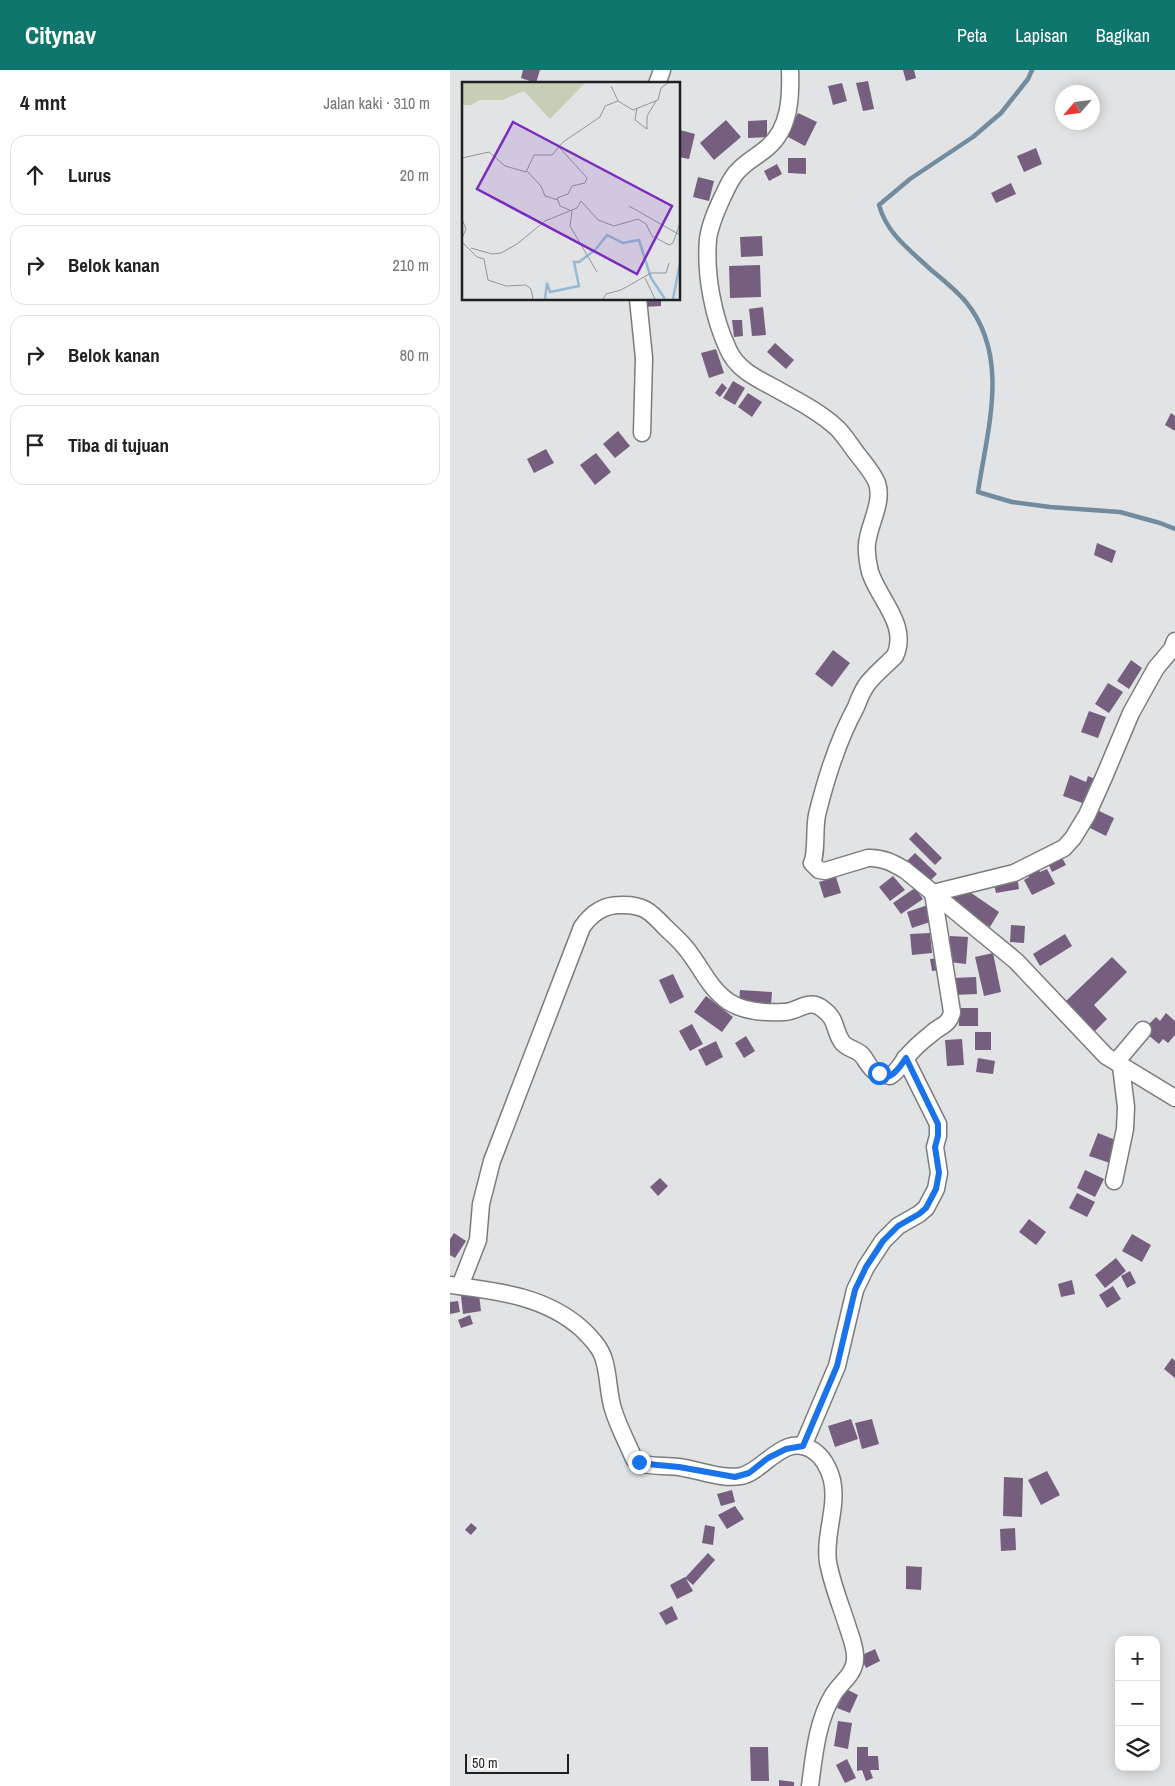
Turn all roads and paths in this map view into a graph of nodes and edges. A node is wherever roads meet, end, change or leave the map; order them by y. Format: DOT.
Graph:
graph roads {
  1 [pos="662,70"];
  2 [pos="790,70"];
  3 [pos="658,82"];
  4 [pos="638,300"];
  5 [pos="642,433"];
  6 [pos="1175,641"];
  7 [pos="933,893"];
  8 [pos="1143,1030"];
  9 [pos="906,1058"];
  10 [pos="1118,1064"];
  11 [pos="1175,1098"];
  12 [pos="1114,1181"];
  13 [pos="455,1286"];
  14 [pos="803,1446"];
  15 [pos="810,1786"];
  1 -- 3 [label="street"];
  2 -- 7 [label="street"];
  4 -- 5 [label="street"];
  6 -- 7 [label="street"];
  7 -- 9 [label="street"];
  7 -- 10 [label="street"];
  8 -- 10 [label="street"];
  9 -- 13 [label="street"];
  9 -- 14 [label="street"];
  10 -- 11 [label="street"];
  10 -- 12 [label="street"];
  13 -- 14 [label="street"];
  14 -- 15 [label="street"];
}
